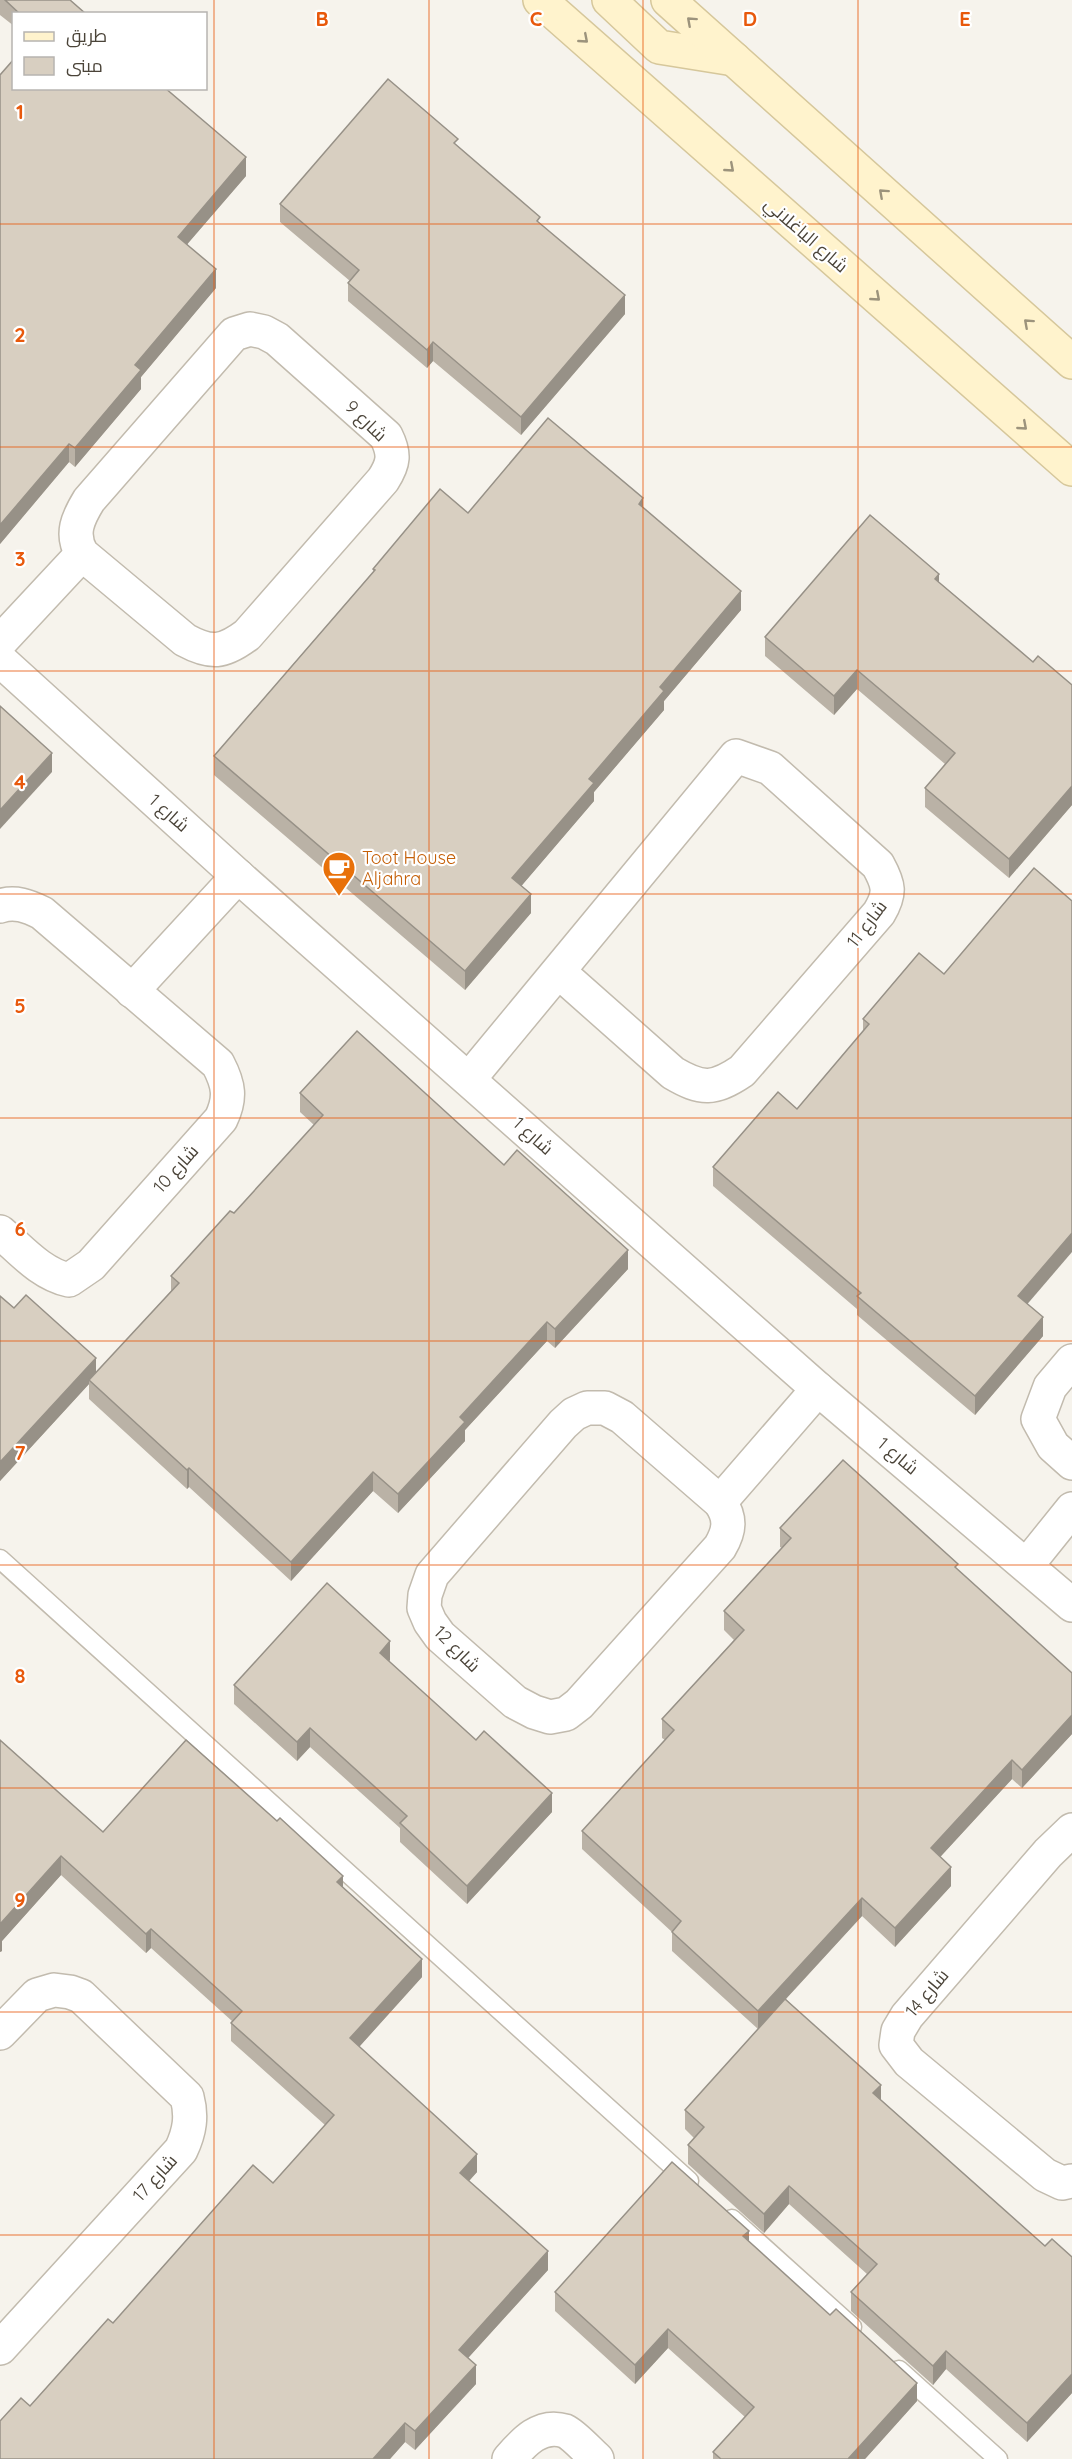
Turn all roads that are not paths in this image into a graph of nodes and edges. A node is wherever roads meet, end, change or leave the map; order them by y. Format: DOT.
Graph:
graph roads {
  1 [pos="540,0"];
  2 [pos="609,0"];
  3 [pos="668,0"];
  4 [pos="734,59"];
  5 [pos="1072,362"];
  6 [pos="1072,469"];
  7 [pos="82,554"];
  8 [pos="0,642"];
  9 [pos="0,660"];
  10 [pos="238,876"];
  11 [pos="0,906"];
  12 [pos="559,972"];
  13 [pos="132,990"];
  14 [pos="469,1079"];
  15 [pos="0,1232"];
  16 [pos="1072,1362"];
  17 [pos="818,1389"];
  18 [pos="1072,1463"];
  19 [pos="720,1502"];
  20 [pos="1072,1509"];
  21 [pos="0,1559"];
  22 [pos="1027,1565"];
  23 [pos="1072,1605"];
  24 [pos="1072,1830"];
  25 [pos="0,2033"];
  26 [pos="1072,2181"];
  27 [pos="704,2194"];
  28 [pos="722,2210"];
  29 [pos="864,2338"];
  30 [pos="0,2348"];
  31 [pos="882,2355"];
  32 [pos="509,2459"];
  33 [pos="597,2459"];
  34 [pos="998,2459"];
  1 -- 6 [label="main road, شارع الباغلاني, one-way"];
  2 -- 4 [label="main road"];
  4 -- 3 [label="main road, one-way"];
  5 -- 4 [label="main road, one-way"];
  7 -- 7 [label="street, شارع 9"];
  7 -- 8 [label="street"];
  9 -- 10 [label="street, شارع 1"];
  10 -- 13 [label="street"];
  10 -- 14 [label="street, شارع 1"];
  11 -- 13 [label="street, شارع 10"];
  12 -- 12 [label="street, شارع 11"];
  12 -- 14 [label="street, شارع 11"];
  13 -- 15 [label="street, شارع 10"];
  14 -- 17 [label="street, شارع 1"];
  16 -- 18 [label="street"];
  17 -- 19 [label="street"];
  17 -- 22 [label="street, شارع 1"];
  19 -- 19 [label="street, شارع 12"];
  20 -- 22 [label="street"];
  21 -- 27 [label="lane"];
  22 -- 23 [label="street, شارع 1"];
  24 -- 26 [label="street, شارع 14"];
  25 -- 30 [label="street, شارع 17"];
  28 -- 29 [label="lane"];
  31 -- 34 [label="lane"];
  32 -- 33 [label="street"];
}
